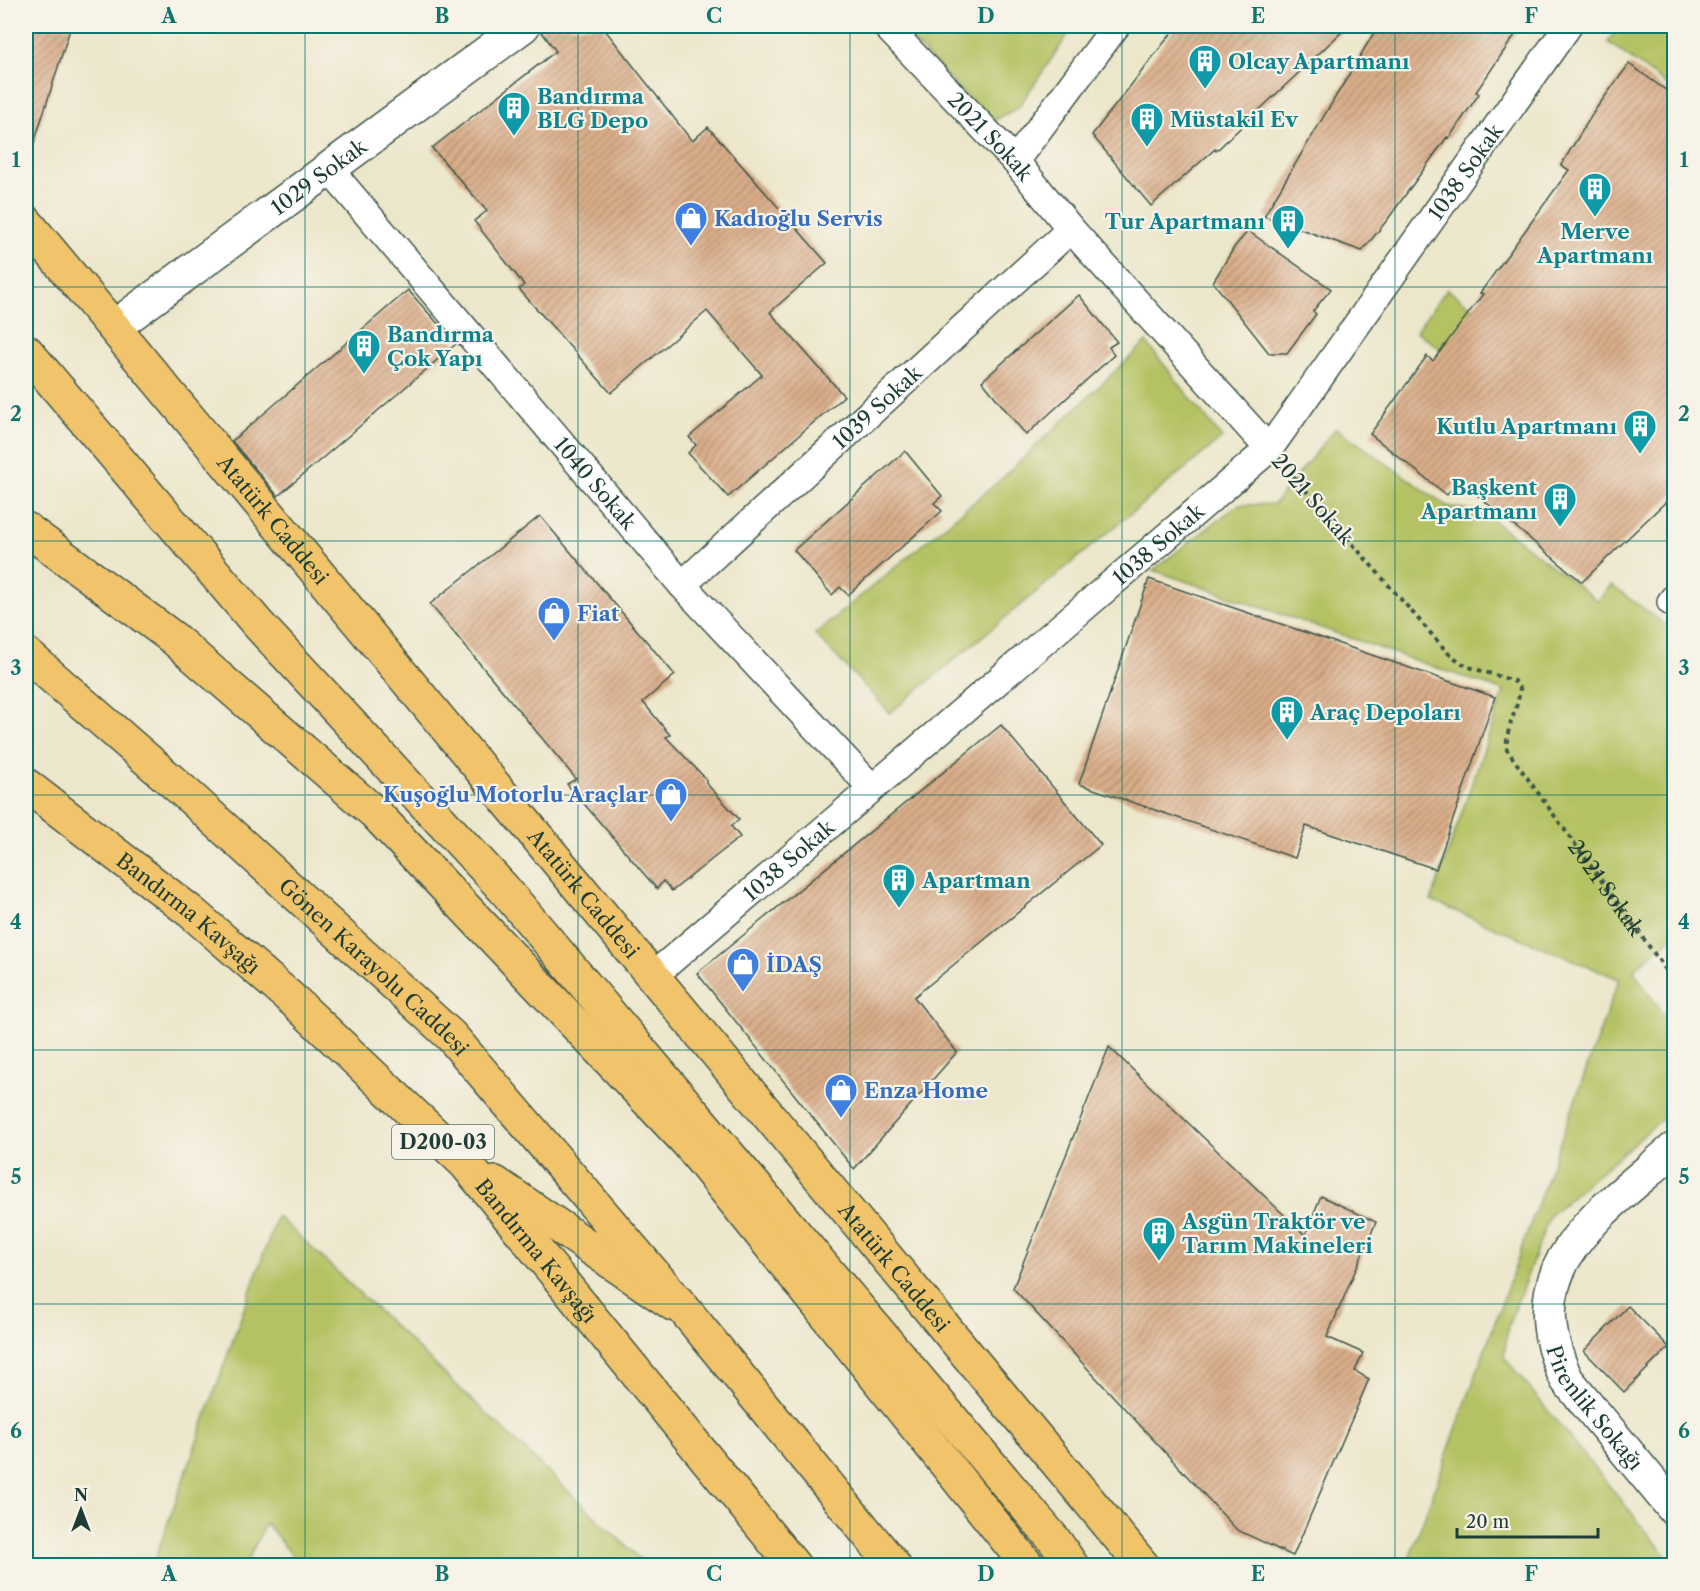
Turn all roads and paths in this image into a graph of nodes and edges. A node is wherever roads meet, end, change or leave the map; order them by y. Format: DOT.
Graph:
graph roads {
  1 [pos="522,26"];
  2 [pos="886,26"];
  3 [pos="1116,26"];
  4 [pos="1568,26"];
  5 [pos="1015,162"];
  6 [pos="329,168"];
  7 [pos="26,222"];
  8 [pos="1071,229"];
  9 [pos="114,327"];
  10 [pos="26,351"];
  11 [pos="1269,449"];
  12 [pos="26,529"];
  13 [pos="682,585"];
  14 [pos="26,654"];
  15 [pos="26,784"];
  16 [pos="872,788"];
  17 [pos="654,975"];
  18 [pos="1674,981"];
  19 [pos="1674,1149"];
  20 [pos="466,1164"];
  21 [pos="688,1314"];
  22 [pos="1674,1509"];
  23 [pos="794,1566"];
  24 [pos="894,1566"];
  25 [pos="1028,1566"];
  26 [pos="1072,1566"];
  27 [pos="1143,1566"];
  1 -- 6 [label="street, 1029 Sokak"];
  2 -- 5 [label="lane, 2021 Sokak"];
  3 -- 5 [label="lane"];
  4 -- 11 [label="lane, 1038 Sokak"];
  5 -- 8 [label="lane, 2021 Sokak"];
  6 -- 9 [label="street, 1029 Sokak"];
  6 -- 13 [label="lane, 1040 Sokak"];
  7 -- 9 [label="main road, Atatürk Caddesi"];
  8 -- 11 [label="lane, 2021 Sokak"];
  8 -- 13 [label="lane, 1039 Sokak"];
  9 -- 17 [label="main road, Atatürk Caddesi"];
  10 -- 26 [label="main road"];
  11 -- 16 [label="lane, 1038 Sokak"];
  11 -- 18 [label="path, 2021 Sokak"];
  12 -- 25 [label="main road"];
  13 -- 16 [label="lane, 1040 Sokak"];
  14 -- 21 [label="main road, Gönen Karayolu Caddesi / D200-03"];
  15 -- 20 [label="main road, Bandırma Kavşağı / D200-03"];
  16 -- 17 [label="lane, 1038 Sokak"];
  17 -- 27 [label="main road, Atatürk Caddesi"];
  19 -- 22 [label="street, Pirenlik Sokağı"];
  20 -- 21 [label="main road, D200-03"];
  20 -- 23 [label="main road, Bandırma Kavşağı / D200-03"];
  21 -- 24 [label="main road, D200-03"];
}
